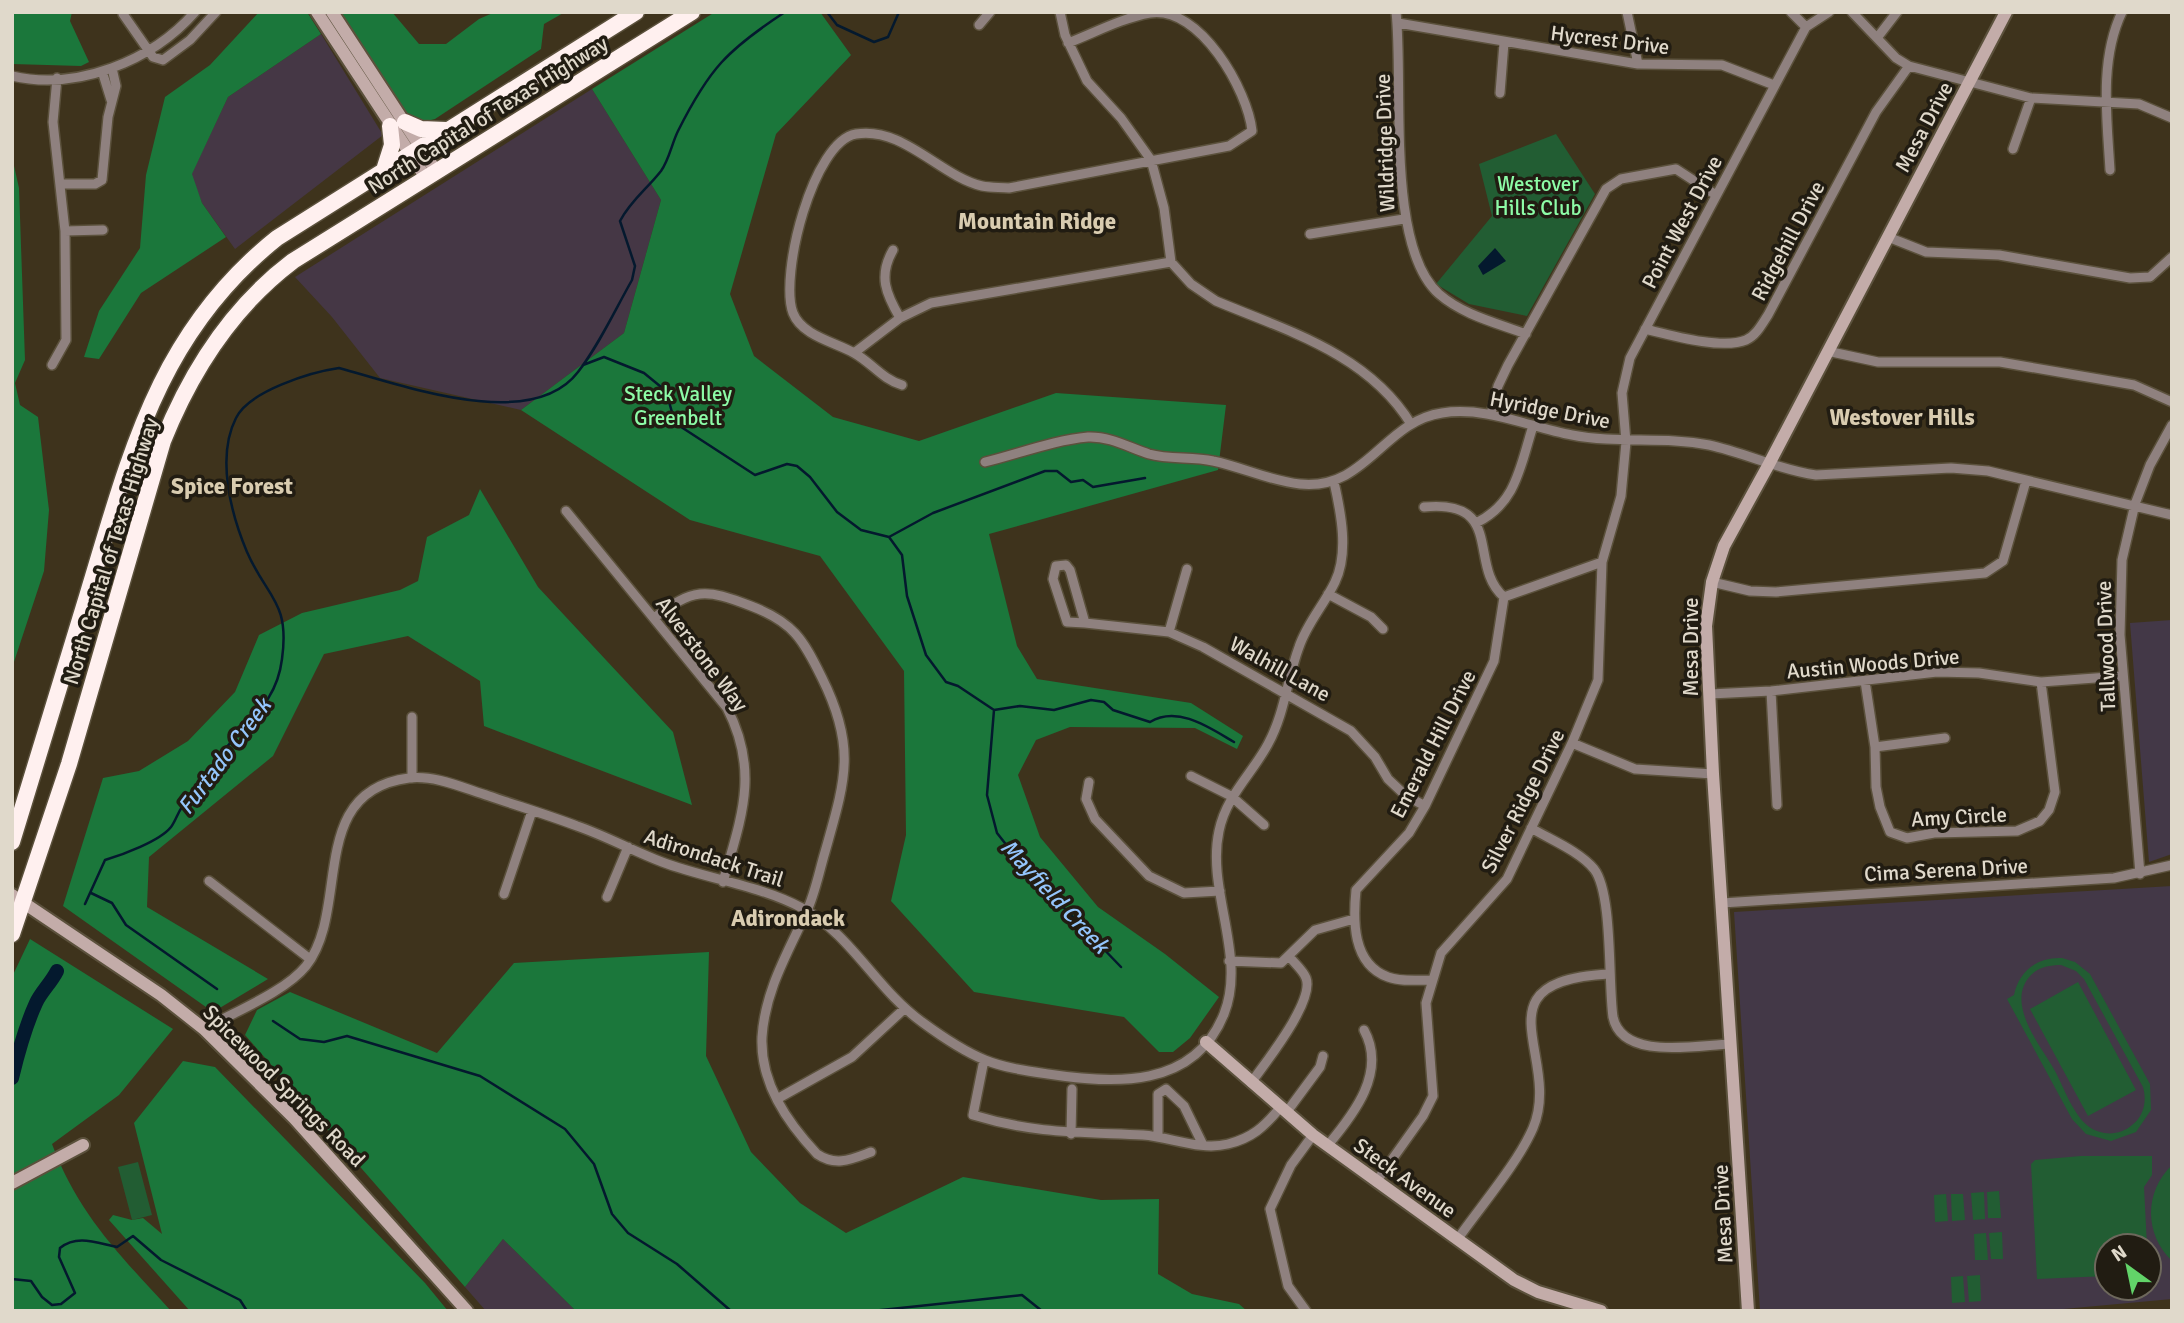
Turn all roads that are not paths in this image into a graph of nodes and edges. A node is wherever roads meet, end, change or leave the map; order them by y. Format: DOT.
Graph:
graph roads {
  1 [pos="195,12"];
  2 [pos="216,12"];
  3 [pos="317,12"];
  4 [pos="332,12"];
  5 [pos="636,12"];
  6 [pos="692,12"];
  7 [pos="990,12"];
  8 [pos="1060,12"];
  9 [pos="1396,12"];
  10 [pos="1627,12"];
  11 [pos="1791,12"];
  12 [pos="1829,12"];
  13 [pos="1852,12"];
  14 [pos="1897,12"];
  15 [pos="2006,12"];
  16 [pos="2122,12"];
  17 [pos="123,14"];
  18 [pos="1398,23"];
  19 [pos="979,24"];
  20 [pos="1806,27"];
  21 [pos="1877,38"];
  22 [pos="1068,43"];
  23 [pos="1504,43"];
  24 [pos="149,50"];
  25 [pos="349,53"];
  26 [pos="1638,64"];
  27 [pos="1909,66"];
  28 [pos="107,69"];
  29 [pos="12,76"];
  30 [pos="57,78"];
  31 [pos="1968,84"];
  32 [pos="1774,85"];
  33 [pos="1500,93"];
  34 [pos="2031,98"];
  35 [pos="2106,103"];
  36 [pos="2172,118"];
  37 [pos="398,124"];
  38 [pos="446,130"];
  39 [pos="2013,149"];
  40 [pos="415,150"];
  41 [pos="1151,160"];
  42 [pos="383,170"];
  43 [pos="2110,170"];
  44 [pos="431,174"];
  45 [pos="61,184"];
  46 [pos="1716,195"];
  47 [pos="1405,219"];
  48 [pos="103,230"];
  49 [pos="65,231"];
  50 [pos="1310,234"];
  51 [pos="1888,237"];
  52 [pos="893,250"];
  53 [pos="2172,257"];
  54 [pos="1171,262"];
  55 [pos="900,318"];
  56 [pos="1645,329"];
  57 [pos="1526,334"];
  58 [pos="1827,351"];
  59 [pos="854,353"];
  60 [pos="52,365"];
  61 [pos="902,385"];
  62 [pos="2172,402"];
  63 [pos="1491,414"];
  64 [pos="1411,424"];
  65 [pos="2172,425"];
  66 [pos="1533,426"];
  67 [pos="1626,442"];
  68 [pos="985,462"];
  69 [pos="1769,464"];
  70 [pos="2026,481"];
  71 [pos="1334,482"];
  72 [pos="2135,504"];
  73 [pos="1424,507"];
  74 [pos="566,511"];
  75 [pos="2172,515"];
  76 [pos="1476,523"];
  77 [pos="1602,562"];
  78 [pos="1187,569"];
  79 [pos="1712,582"];
  80 [pos="1328,594"];
  81 [pos="1504,597"];
  82 [pos="654,618"];
  83 [pos="1085,623"];
  84 [pos="1383,629"];
  85 [pos="1169,632"];
  86 [pos="2122,676"];
  87 [pos="1865,681"];
  88 [pos="2041,682"];
  89 [pos="1771,691"];
  90 [pos="1286,692"];
  91 [pos="1710,694"];
  92 [pos="412,717"];
  93 [pos="1945,738"];
  94 [pos="1572,743"];
  95 [pos="1875,747"];
  96 [pos="1713,774"];
  97 [pos="1191,776"];
  98 [pos="412,778"];
  99 [pos="1089,782"];
  100 [pos="1231,796"];
  101 [pos="1777,805"];
  102 [pos="1425,806"];
  103 [pos="532,811"];
  104 [pos="1264,825"];
  105 [pos="1531,828"];
  106 [pos="12,842"];
  107 [pos="628,847"];
  108 [pos="2172,865"];
  109 [pos="2140,874"];
  110 [pos="209,881"];
  111 [pos="723,882"];
  112 [pos="1220,891"];
  113 [pos="504,894"];
  114 [pos="607,897"];
  115 [pos="19,898"];
  116 [pos="1721,903"];
  117 [pos="807,910"];
  118 [pos="1354,919"];
  119 [pos="12,934"];
  120 [pos="1289,956"];
  121 [pos="310,959"];
  122 [pos="1229,961"];
  123 [pos="1609,974"];
  124 [pos="1432,980"];
  125 [pos="904,1009"];
  126 [pos="204,1029"];
  127 [pos="1364,1031"];
  128 [pos="1206,1042"];
  129 [pos="1730,1044"];
  130 [pos="1323,1056"];
  131 [pos="984,1060"];
  132 [pos="1251,1083"];
  133 [pos="1072,1089"];
  134 [pos="777,1099"];
  135 [pos="1283,1111"];
  136 [pos="1071,1134"];
  137 [pos="1312,1135"];
  138 [pos="1158,1137"];
  139 [pos="83,1145"];
  140 [pos="1203,1145"];
  141 [pos="1328,1146"];
  142 [pos="871,1152"];
  143 [pos="1376,1182"];
  144 [pos="12,1183"];
  145 [pos="1457,1240"];
  146 [pos="467,1311"];
  147 [pos="1306,1311"];
  148 [pos="1601,1311"];
  149 [pos="1748,1311"];
  1 -- 24 [label="street"];
  2 -- 24 [label="street"];
  3 -- 25 [label="street"];
  4 -- 25 [label="street"];
  5 -- 38 [label="highway, North Capital of Texas Highway"];
  6 -- 44 [label="highway, North Capital of Texas Highway"];
  7 -- 19 [label="street"];
  8 -- 22 [label="street"];
  9 -- 18 [label="street, Wildridge Drive"];
  10 -- 26 [label="street"];
  11 -- 20 [label="street"];
  12 -- 20 [label="street"];
  13 -- 21 [label="street"];
  14 -- 21 [label="street"];
  15 -- 31 [label="street, Mesa Drive"];
  16 -- 35 [label="street"];
  17 -- 24 [label="street"];
  18 -- 23 [label="street, Hycrest Drive"];
  18 -- 47 [label="street, Wildridge Drive"];
  20 -- 32 [label="street, Point West Drive"];
  21 -- 27 [label="street"];
  22 -- 41 [label="street"];
  22 -- 41 [label="street"];
  23 -- 26 [label="street, Hycrest Drive"];
  23 -- 33 [label="street"];
  24 -- 28 [label="street"];
  25 -- 37 [label="street"];
  26 -- 32 [label="street, Hycrest Drive"];
  27 -- 31 [label="street"];
  27 -- 56 [label="street, Ridgehill Drive"];
  28 -- 30 [label="street"];
  28 -- 45 [label="street"];
  29 -- 30 [label="street"];
  30 -- 45 [label="street"];
  31 -- 34 [label="street"];
  31 -- 51 [label="street, Mesa Drive"];
  32 -- 46 [label="street, Point West Drive"];
  34 -- 35 [label="street"];
  34 -- 39 [label="street"];
  35 -- 36 [label="street"];
  35 -- 43 [label="street"];
  37 -- 38 [label="highway"];
  37 -- 40 [label="street"];
  37 -- 42 [label="highway"];
  38 -- 40 [label="highway, North Capital of Texas Highway"];
  40 -- 42 [label="highway, North Capital of Texas Highway"];
  40 -- 44 [label="street"];
  41 -- 54 [label="street"];
  41 -- 59 [label="street"];
  42 -- 106 [label="highway, North Capital of Texas Highway"];
  44 -- 115 [label="highway, North Capital of Texas Highway"];
  45 -- 49 [label="street"];
  46 -- 56 [label="street, Point West Drive"];
  46 -- 57 [label="street"];
  47 -- 50 [label="street"];
  47 -- 57 [label="street, Wildridge Drive"];
  48 -- 49 [label="street"];
  49 -- 60 [label="street"];
  51 -- 53 [label="street"];
  51 -- 58 [label="street, Mesa Drive"];
  52 -- 55 [label="street"];
  54 -- 55 [label="street"];
  54 -- 64 [label="street"];
  55 -- 59 [label="street"];
  56 -- 67 [label="street, Point West Drive"];
  57 -- 63 [label="street"];
  58 -- 62 [label="street"];
  58 -- 69 [label="street, Mesa Drive"];
  59 -- 61 [label="street"];
  63 -- 64 [label="street, Hyridge Drive"];
  63 -- 66 [label="street, Hyridge Drive"];
  64 -- 71 [label="street, Hyridge Drive"];
  65 -- 72 [label="street, Tallwood Drive"];
  66 -- 67 [label="street, Hyridge Drive"];
  66 -- 76 [label="street"];
  67 -- 69 [label="street, Hyridge Drive"];
  67 -- 77 [label="street, Silver Ridge Drive"];
  68 -- 71 [label="street, Hyridge Drive"];
  69 -- 70 [label="street, Hyridge Drive"];
  69 -- 79 [label="street, Mesa Drive"];
  70 -- 72 [label="street, Hyridge Drive"];
  70 -- 79 [label="street"];
  71 -- 80 [label="street, Adirondack Trail"];
  72 -- 75 [label="street, Hyridge Drive"];
  72 -- 86 [label="street, Tallwood Drive"];
  73 -- 76 [label="street"];
  74 -- 82 [label="street, Alverstone Way"];
  76 -- 81 [label="street"];
  77 -- 81 [label="street"];
  77 -- 94 [label="street, Silver Ridge Drive"];
  78 -- 85 [label="street"];
  79 -- 91 [label="street, Mesa Drive"];
  80 -- 84 [label="street"];
  80 -- 90 [label="street, Adirondack Trail"];
  81 -- 102 [label="street, Emerald Hill Drive"];
  82 -- 111 [label="street, Alverstone Way"];
  82 -- 117 [label="street"];
  83 -- 83 [label="street, Walhill Lane"];
  83 -- 85 [label="street, Walhill Lane"];
  85 -- 90 [label="street, Walhill Lane"];
  86 -- 88 [label="street, Austin Woods Drive"];
  86 -- 109 [label="street, Tallwood Drive"];
  87 -- 88 [label="street, Austin Woods Drive"];
  87 -- 89 [label="street, Austin Woods Drive"];
  87 -- 95 [label="street, Amy Circle"];
  88 -- 95 [label="street, Amy Circle"];
  89 -- 91 [label="street, Austin Woods Drive"];
  89 -- 101 [label="street"];
  90 -- 100 [label="street, Adirondack Trail"];
  90 -- 102 [label="street, Walhill Lane"];
  91 -- 96 [label="street, Mesa Drive"];
  92 -- 98 [label="street"];
  93 -- 95 [label="street"];
  94 -- 96 [label="street"];
  94 -- 105 [label="street, Silver Ridge Drive"];
  96 -- 116 [label="street, Mesa Drive"];
  97 -- 100 [label="street"];
  98 -- 103 [label="street, Adirondack Trail"];
  98 -- 121 [label="street, Adirondack Trail"];
  99 -- 112 [label="street"];
  100 -- 104 [label="street"];
  100 -- 112 [label="street, Adirondack Trail"];
  102 -- 118 [label="street, Emerald Hill Drive"];
  103 -- 107 [label="street, Adirondack Trail"];
  103 -- 113 [label="street"];
  105 -- 123 [label="street"];
  105 -- 124 [label="street, Silver Ridge Drive"];
  107 -- 111 [label="street, Adirondack Trail"];
  107 -- 114 [label="street"];
  108 -- 109 [label="street, Cima Serena Drive"];
  109 -- 116 [label="street, Cima Serena Drive"];
  110 -- 121 [label="street"];
  111 -- 117 [label="street, Adirondack Trail"];
  112 -- 122 [label="street, Adirondack Trail"];
  115 -- 119 [label="highway, North Capital of Texas Highway"];
  115 -- 126 [label="street, Spicewood Springs Road"];
  116 -- 129 [label="street, Mesa Drive"];
  117 -- 125 [label="street, Adirondack Trail"];
  117 -- 134 [label="street"];
  118 -- 120 [label="street"];
  118 -- 124 [label="street, Emerald Hill Drive"];
  120 -- 122 [label="street"];
  120 -- 132 [label="street"];
  121 -- 126 [label="street, Adirondack Trail"];
  122 -- 128 [label="street, Adirondack Trail"];
  123 -- 129 [label="street"];
  123 -- 145 [label="street"];
  124 -- 143 [label="street, Silver Ridge Drive"];
  125 -- 131 [label="street, Adirondack Trail"];
  125 -- 134 [label="street"];
  126 -- 146 [label="street, Spicewood Springs Road"];
  127 -- 141 [label="street"];
  128 -- 131 [label="street, Adirondack Trail"];
  128 -- 132 [label="street, Steck Avenue"];
  129 -- 149 [label="street, Mesa Drive"];
  130 -- 135 [label="street"];
  131 -- 136 [label="street"];
  132 -- 135 [label="street, Steck Avenue"];
  133 -- 136 [label="street"];
  134 -- 142 [label="street"];
  135 -- 137 [label="street, Steck Avenue"];
  135 -- 140 [label="street"];
  136 -- 138 [label="street"];
  137 -- 141 [label="street, Steck Avenue"];
  137 -- 147 [label="street"];
  138 -- 140 [label="street"];
  138 -- 140 [label="street"];
  139 -- 144 [label="street"];
  141 -- 143 [label="street, Steck Avenue"];
  143 -- 145 [label="street, Steck Avenue"];
  145 -- 148 [label="street, Steck Avenue"];
}
